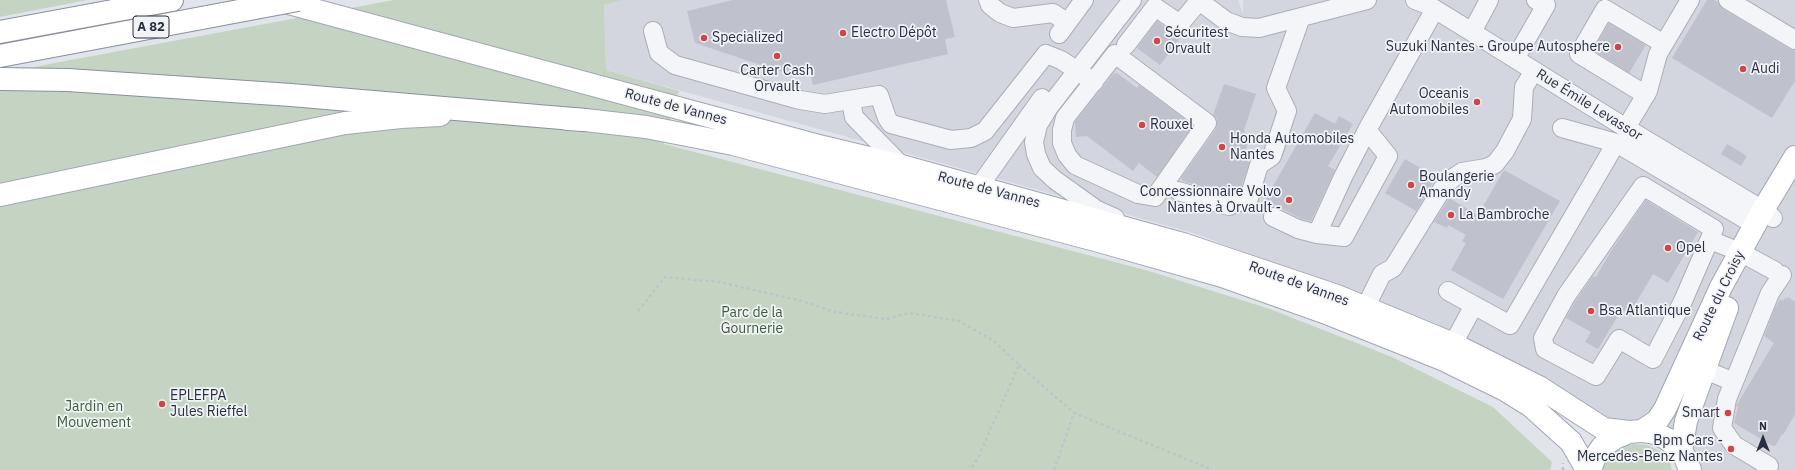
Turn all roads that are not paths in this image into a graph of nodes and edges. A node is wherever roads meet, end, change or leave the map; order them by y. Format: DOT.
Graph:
graph roads {
  1 [pos="172,0"];
  2 [pos="276,0"];
  3 [pos="298,0"];
  4 [pos="988,0"];
  5 [pos="1084,0"];
  6 [pos="1132,0"];
  7 [pos="1198,0"];
  8 [pos="1367,0"];
  9 [pos="1415,0"];
  10 [pos="1489,0"];
  11 [pos="1536,0"];
  12 [pos="1690,0"];
  13 [pos="1728,0"];
  14 [pos="1434,9"];
  15 [pos="1301,17"];
  16 [pos="653,31"];
  17 [pos="0,32"];
  18 [pos="1472,32"];
  19 [pos="1795,40"];
  20 [pos="1664,44"];
  21 [pos="1126,45"];
  22 [pos="0,56"];
  23 [pos="1515,59"];
  24 [pos="1068,65"];
  25 [pos="1534,71"];
  26 [pos="0,79"];
  27 [pos="1094,82"];
  28 [pos="1646,95"];
  29 [pos="851,101"];
  30 [pos="585,120"];
  31 [pos="1623,126"];
  32 [pos="1562,128"];
  33 [pos="1367,130"];
  34 [pos="1613,142"];
  35 [pos="1795,157"];
  36 [pos="902,166"];
  37 [pos="1795,182"];
  38 [pos="978,188"];
  39 [pos="1178,191"];
  40 [pos="0,195"];
  41 [pos="1273,217"];
  42 [pos="1764,218"];
  43 [pos="1317,234"];
  44 [pos="1150,235"];
  45 [pos="1710,240"];
  46 [pos="1746,255"];
  47 [pos="1448,291"];
  48 [pos="1474,305"];
  49 [pos="1365,308"];
  50 [pos="1453,344"];
  51 [pos="1704,370"];
  52 [pos="1734,382"];
  53 [pos="1635,432"];
  54 [pos="1685,461"];
  55 [pos="1587,470"];
  56 [pos="1590,470"];
  57 [pos="1766,470"];
  1 -- 17 [label="main road, A 82"];
  2 -- 36 [label="main road, Route de Vannes"];
  3 -- 22 [label="main road, A 82, bridge"];
  4 -- 5 [label="street"];
  6 -- 24 [label="street"];
  7 -- 15 [label="street"];
  7 -- 21 [label="street"];
  8 -- 15 [label="street"];
  9 -- 14 [label="street, Rue Émile Levassor"];
  10 -- 18 [label="street"];
  11 -- 23 [label="street"];
  12 -- 20 [label="street"];
  13 -- 19 [label="street"];
  14 -- 18 [label="street, Rue Émile Levassor"];
  14 -- 33 [label="street"];
  15 -- 39 [label="street"];
  16 -- 29 [label="street"];
  18 -- 23 [label="street, Rue Émile Levassor"];
  20 -- 28 [label="street"];
  20 -- 28 [label="street"];
  23 -- 25 [label="street, Rue Émile Levassor"];
  24 -- 27 [label="street"];
  24 -- 29 [label="street"];
  24 -- 38 [label="street"];
  24 -- 44 [label="street"];
  25 -- 31 [label="street, Rue Émile Levassor"];
  25 -- 49 [label="street"];
  26 -- 30 [label="main road"];
  27 -- 27 [label="street"];
  28 -- 31 [label="street"];
  29 -- 36 [label="street"];
  30 -- 40 [label="main road"];
  30 -- 55 [label="main road, Route de Vannes"];
  31 -- 34 [label="street"];
  31 -- 42 [label="street, Rue Émile Levassor"];
  32 -- 34 [label="street"];
  33 -- 43 [label="street"];
  33 -- 43 [label="street"];
  34 -- 42 [label="street"];
  34 -- 48 [label="street"];
  35 -- 42 [label="main road, Route du Croisy"];
  36 -- 38 [label="main road, Route de Vannes"];
  37 -- 42 [label="main road, Route du Croisy"];
  38 -- 44 [label="main road, Route de Vannes"];
  41 -- 43 [label="street"];
  42 -- 46 [label="main road, Route du Croisy"];
  44 -- 49 [label="main road, Route de Vannes"];
  45 -- 45 [label="street"];
  45 -- 46 [label="street"];
  46 -- 51 [label="main road, Route du Croisy"];
  46 -- 52 [label="street"];
  46 -- 53 [label="main road, Route du Croisy"];
  47 -- 48 [label="street"];
  48 -- 50 [label="street"];
  49 -- 50 [label="main road, Route de Vannes"];
  50 -- 53 [label="main road, Route de Vannes"];
  51 -- 52 [label="street"];
  51 -- 54 [label="main road, Route du Croisy"];
  52 -- 57 [label="street"];
  53 -- 54 [label="main road, Route de Vannes"];
  53 -- 56 [label="main road, Route du Croisy"];
}
